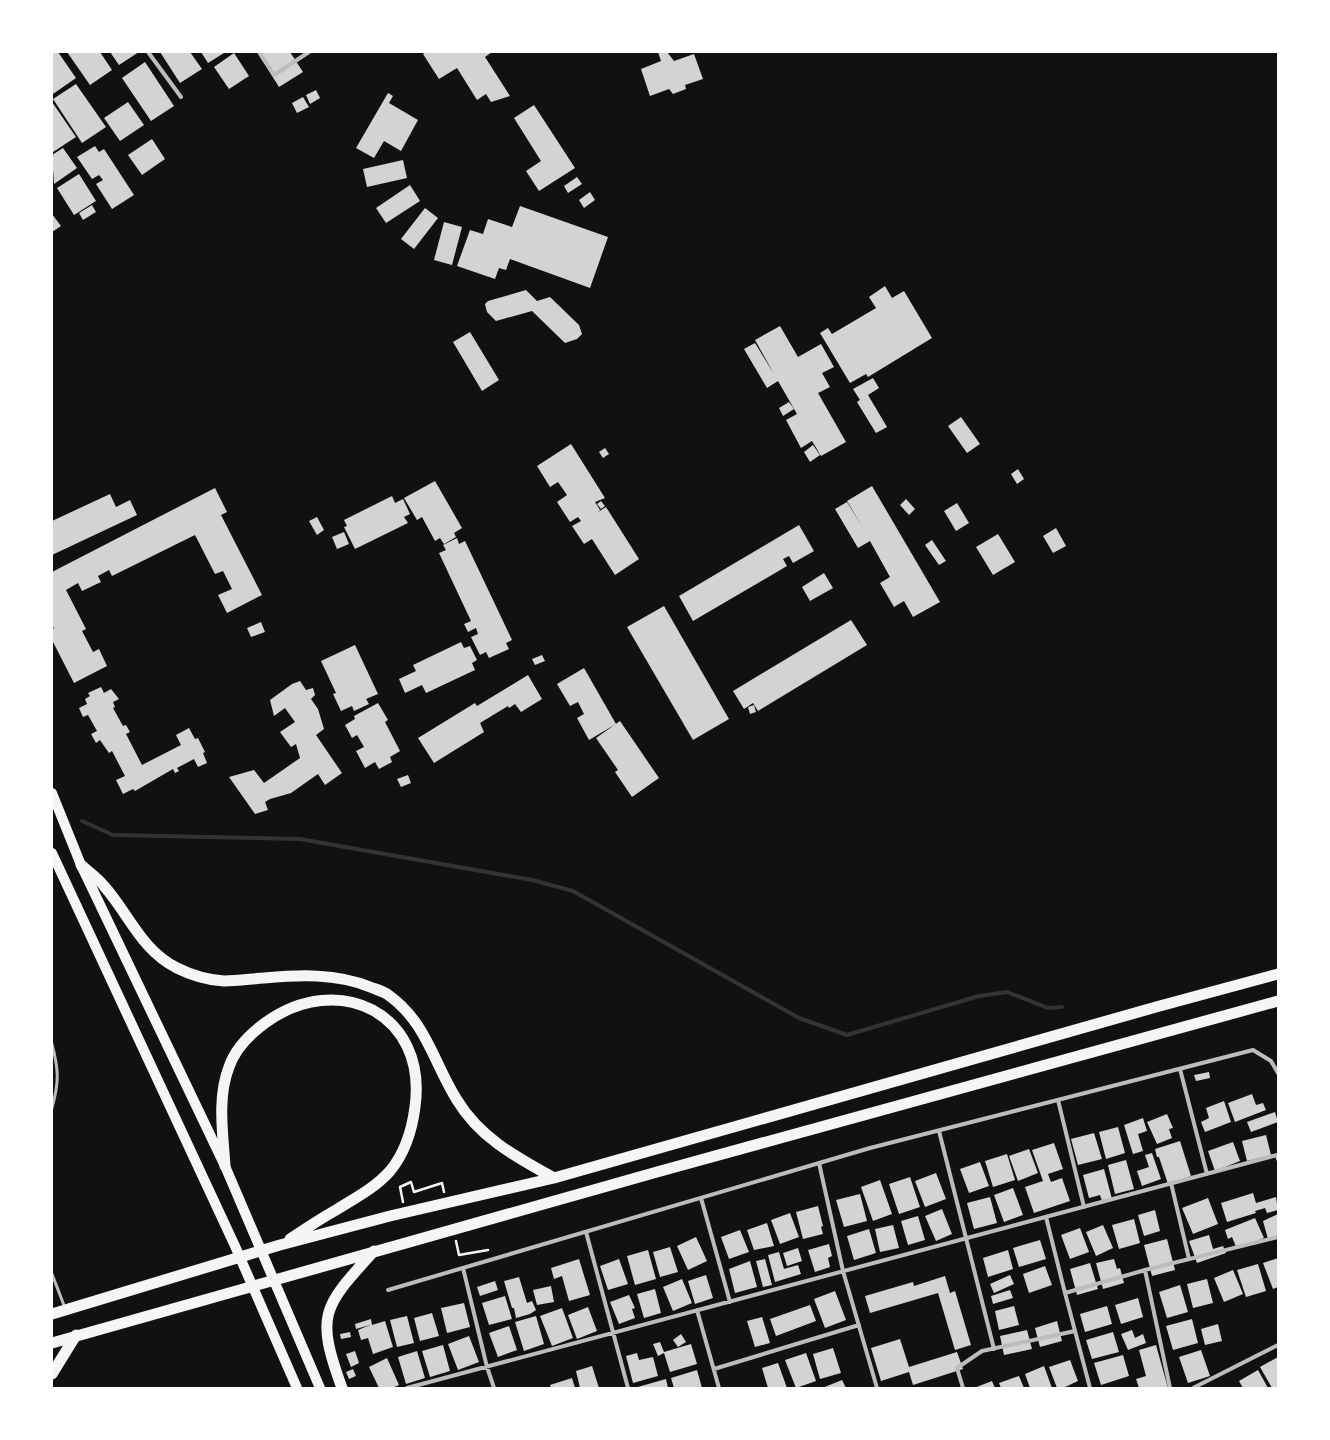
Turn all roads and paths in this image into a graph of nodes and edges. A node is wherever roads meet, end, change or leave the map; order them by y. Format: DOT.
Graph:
graph roads {
  1 [pos="148,52"];
  2 [pos="258,52"];
  3 [pos="309,52"];
  4 [pos="181,98"];
  5 [pos="52,793"];
  6 [pos="52,853"];
  7 [pos="81,865"];
  8 [pos="1278,974"];
  9 [pos="1278,1001"];
  10 [pos="52,1044"];
  11 [pos="1180,1068"];
  12 [pos="1278,1073"];
  13 [pos="1058,1100"];
  14 [pos="52,1108"];
  15 [pos="939,1131"];
  16 [pos="1278,1158"];
  17 [pos="820,1163"];
  18 [pos="225,1166"];
  19 [pos="1207,1174"];
  20 [pos="554,1178"];
  21 [pos="1171,1183"];
  22 [pos="442,1184"];
  23 [pos="701,1198"];
  24 [pos="1084,1207"];
  25 [pos="405,1212"];
  26 [pos="1046,1217"];
  27 [pos="586,1232"];
  28 [pos="1278,1237"];
  29 [pos="967,1238"];
  30 [pos="280,1245"];
  31 [pos="495,1249"];
  32 [pos="374,1251"];
  33 [pos="459,1255"];
  34 [pos="1189,1259"];
  35 [pos="463,1268"];
  36 [pos="1145,1270"];
  37 [pos="844,1271"];
  38 [pos="52,1274"];
  39 [pos="388,1290"];
  40 [pos="1065,1293"];
  41 [pos="730,1302"];
  42 [pos="66,1310"];
  43 [pos="697,1310"];
  44 [pos="52,1314"];
  45 [pos="859,1325"];
  46 [pos="1075,1331"];
  47 [pos="613,1333"];
  48 [pos="76,1335"];
  49 [pos="52,1343"];
  50 [pos="1278,1345"];
  51 [pos="994,1349"];
  52 [pos="487,1367"];
  53 [pos="714,1369"];
  54 [pos="52,1374"];
  55 [pos="297,1388"];
  56 [pos="320,1388"];
  57 [pos="342,1388"];
  58 [pos="408,1388"];
  59 [pos="494,1388"];
  60 [pos="628,1388"];
  61 [pos="719,1388"];
  62 [pos="877,1388"];
  63 [pos="963,1388"];
  64 [pos="1090,1388"];
  65 [pos="1170,1388"];
  66 [pos="1193,1388"];
  1 -- 4 [label="street"];
  2 -- 3 [label="street"];
  5 -- 7 [label="main road"];
  6 -- 55 [label="main road"];
  7 -- 18 [label="main road"];
  7 -- 20 [label="highway"];
  8 -- 20 [label="highway"];
  9 -- 32 [label="highway"];
  10 -- 14 [label="lane"];
  11 -- 12 [label="street"];
  11 -- 13 [label="street"];
  11 -- 19 [label="street"];
  13 -- 15 [label="street"];
  13 -- 24 [label="street"];
  15 -- 17 [label="street"];
  15 -- 29 [label="street"];
  16 -- 19 [label="street"];
  17 -- 23 [label="street"];
  17 -- 37 [label="street"];
  18 -- 30 [label="highway"];
  18 -- 56 [label="main road"];
  19 -- 21 [label="street"];
  20 -- 25 [label="highway"];
  21 -- 24 [label="street"];
  21 -- 34 [label="street"];
  22 -- 25 [label="path"];
  23 -- 27 [label="street"];
  23 -- 41 [label="street"];
  24 -- 26 [label="street"];
  25 -- 30 [label="highway"];
  26 -- 29 [label="street"];
  26 -- 40 [label="street"];
  27 -- 35 [label="street"];
  27 -- 47 [label="street"];
  28 -- 34 [label="street"];
  29 -- 37 [label="street"];
  29 -- 51 [label="street"];
  30 -- 42 [label="highway"];
  31 -- 33 [label="path"];
  32 -- 48 [label="highway"];
  32 -- 57 [label="highway"];
  34 -- 36 [label="street"];
  35 -- 39 [label="street"];
  35 -- 52 [label="street"];
  36 -- 40 [label="street"];
  36 -- 65 [label="street"];
  37 -- 41 [label="street"];
  37 -- 45 [label="street"];
  38 -- 42 [label="lane"];
  40 -- 46 [label="street"];
  41 -- 43 [label="street"];
  42 -- 44 [label="highway"];
  43 -- 47 [label="street"];
  43 -- 53 [label="street"];
  45 -- 53 [label="street"];
  45 -- 62 [label="street"];
  46 -- 51 [label="street"];
  46 -- 64 [label="street"];
  47 -- 52 [label="street"];
  47 -- 60 [label="street"];
  48 -- 49 [label="highway"];
  48 -- 54 [label="highway"];
  50 -- 66 [label="street"];
  51 -- 63 [label="street"];
  52 -- 58 [label="street"];
  52 -- 59 [label="street"];
  53 -- 61 [label="street"];
}
